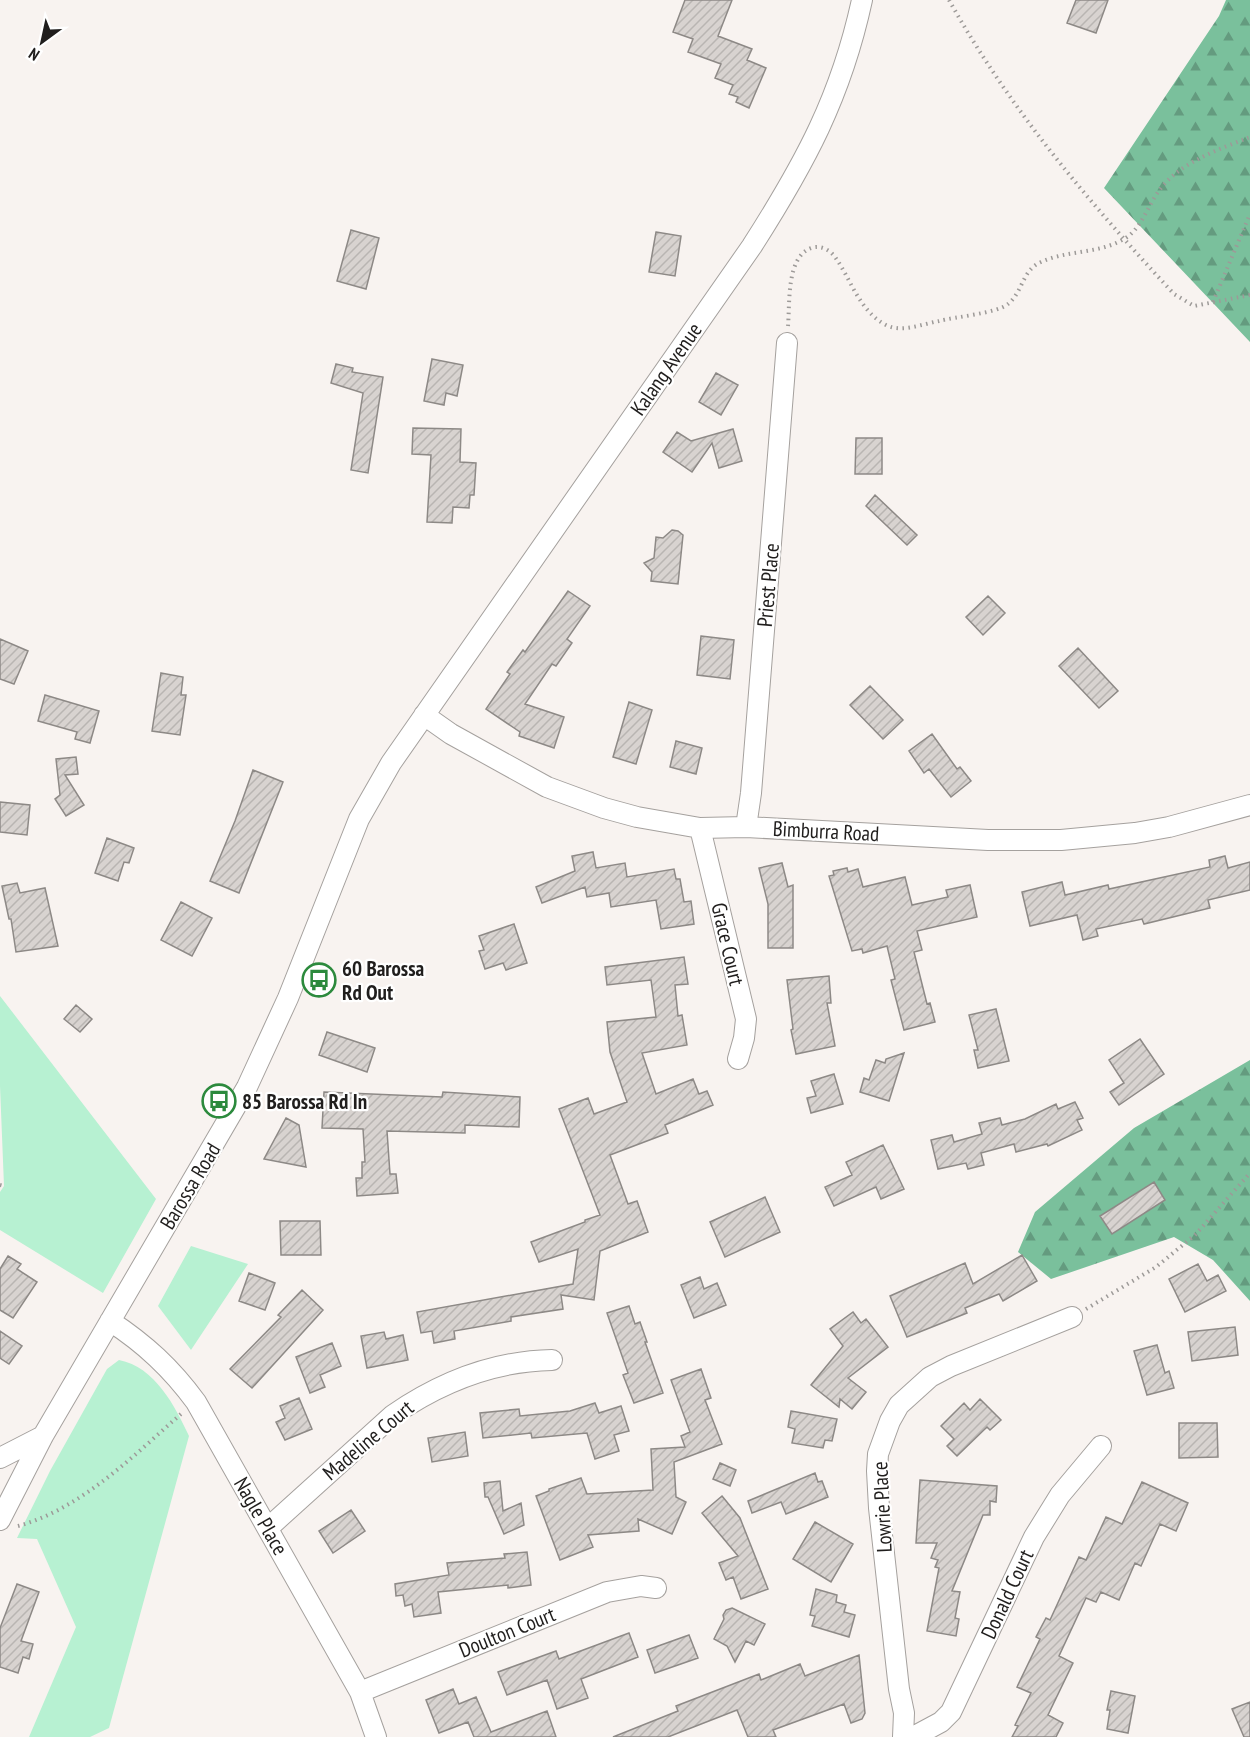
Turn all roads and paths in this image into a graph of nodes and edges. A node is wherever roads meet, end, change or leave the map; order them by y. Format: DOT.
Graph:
graph roads {
  1 [pos="862,0"];
  2 [pos="949,0"];
  3 [pos="1250,137"];
  4 [pos="1250,214"];
  5 [pos="1124,239"];
  6 [pos="1250,295"];
  7 [pos="1213,303"];
  8 [pos="787,343"];
  9 [pos="424,715"];
  10 [pos="1250,805"];
  11 [pos="746,827"];
  12 [pos="700,828"];
  13 [pos="738,1059"];
  14 [pos="1250,1173"];
  15 [pos="1072,1317"];
  16 [pos="110,1321"];
  17 [pos="552,1360"];
  18 [pos="196,1402"];
  19 [pos="43,1436"];
  20 [pos="1101,1446"];
  21 [pos="0,1458"];
  22 [pos="5,1524"];
  23 [pos="268,1528"];
  24 [pos="656,1588"];
  25 [pos="360,1692"];
  26 [pos="376,1737"];
  27 [pos="903,1737"];
  28 [pos="913,1737"];
  1 -- 9 [label="street, Kalang Avenue"];
  2 -- 5 [label="path"];
  3 -- 5 [label="path"];
  4 -- 7 [label="path"];
  5 -- 7 [label="path"];
  5 -- 8 [label="path"];
  6 -- 7 [label="path"];
  8 -- 11 [label="street, Priest Place"];
  9 -- 12 [label="street, Bimburra Road"];
  9 -- 16 [label="street, Barossa Road"];
  10 -- 11 [label="street, Bimburra Road"];
  11 -- 12 [label="street, Bimburra Road"];
  12 -- 13 [label="street, Grace Court"];
  14 -- 15 [label="path"];
  15 -- 27 [label="street, Lowrie Place"];
  16 -- 18 [label="street, Nagle Place"];
  16 -- 19 [label="street, Barossa Road"];
  17 -- 23 [label="street, Madeline Court"];
  18 -- 22 [label="path"];
  18 -- 23 [label="street, Nagle Place"];
  19 -- 21 [label="street"];
  19 -- 22 [label="street, Barossa Road"];
  20 -- 28 [label="street, Donald Court"];
  23 -- 25 [label="street, Nagle Place"];
  24 -- 25 [label="street, Doulton Court"];
  25 -- 26 [label="street, Nagle Place"];
}
